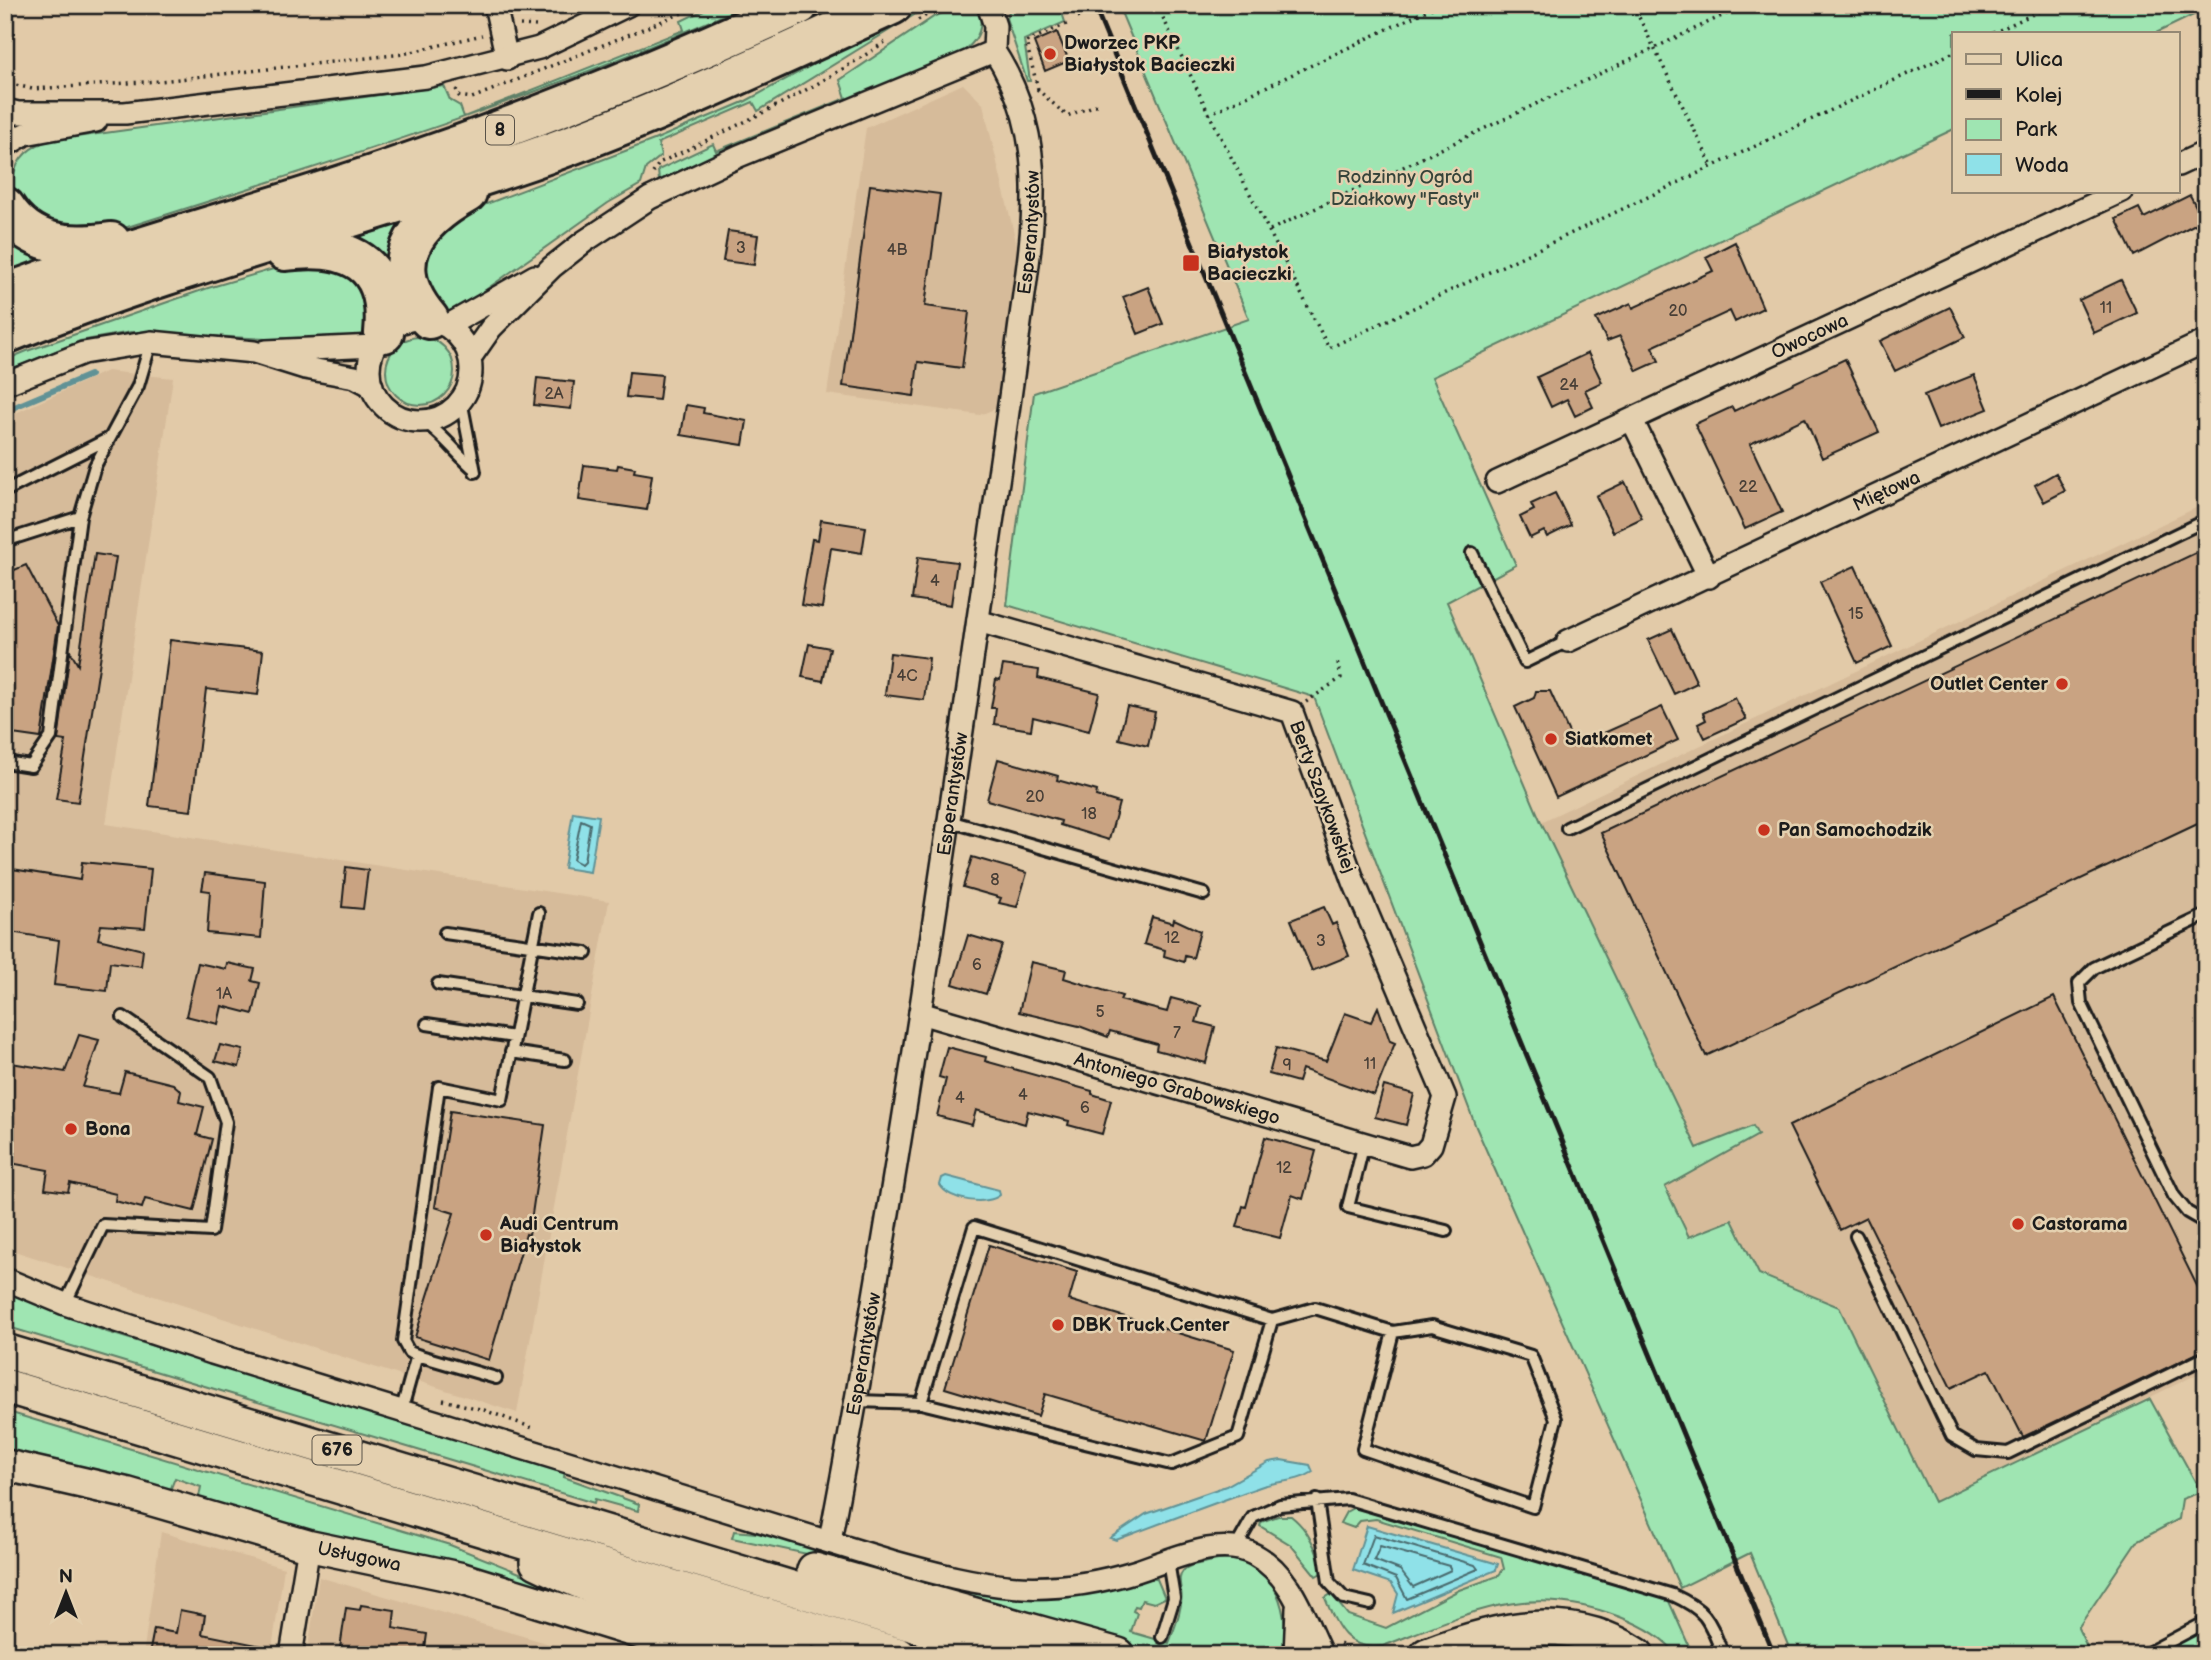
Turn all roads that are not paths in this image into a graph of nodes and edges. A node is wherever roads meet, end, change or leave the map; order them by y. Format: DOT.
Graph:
graph roads {
  1 [pos="495,5"];
  2 [pos="628,5"];
  3 [pos="799,5"];
  4 [pos="988,5"];
  5 [pos="901,20"];
  6 [pos="993,51"];
  7 [pos="507,59"];
  8 [pos="5,110"];
  9 [pos="125,113"];
  10 [pos="5,118"];
  11 [pos="5,147"];
  12 [pos="2206,152"];
  13 [pos="2180,164"];
  14 [pos="515,166"];
  15 [pos="2120,192"];
  16 [pos="5,207"];
  17 [pos="192,230"];
  18 [pos="227,257"];
  19 [pos="552,267"];
  20 [pos="5,294"];
  21 [pos="438,323"];
  22 [pos="5,334"];
  23 [pos="379,340"];
  24 [pos="2206,341"];
  25 [pos="151,342"];
  26 [pos="254,352"];
  27 [pos="470,358"];
  28 [pos="5,384"];
  29 [pos="372,386"];
  30 [pos="461,400"];
  31 [pos="1632,420"];
  32 [pos="423,421"];
  33 [pos="110,438"];
  34 [pos="1497,482"];
  35 [pos="5,491"];
  36 [pos="80,517"];
  37 [pos="2206,520"];
  38 [pos="5,541"];
  39 [pos="1472,553"];
  40 [pos="1709,577"];
  41 [pos="978,621"];
  42 [pos="1568,641"];
  43 [pos="5,762"];
  44 [pos="949,821"];
  45 [pos="1567,828"];
  46 [pos="1204,894"];
  47 [pos="539,913"];
  48 [pos="2206,915"];
  49 [pos="445,933"];
  50 [pos="533,946"];
  51 [pos="586,953"];
  52 [pos="438,984"];
  53 [pos="522,998"];
  54 [pos="577,1004"];
  55 [pos="920,1013"];
  56 [pos="123,1017"];
  57 [pos="427,1024"];
  58 [pos="514,1037"];
  59 [pos="511,1052"];
  60 [pos="565,1060"];
  61 [pos="1364,1143"];
  62 [pos="1431,1145"];
  63 [pos="2206,1223"];
  64 [pos="1446,1231"];
  65 [pos="1856,1236"];
  66 [pos="5,1279"];
  67 [pos="65,1304"];
  68 [pos="1272,1320"];
  69 [pos="1393,1332"];
  70 [pos="5,1351"];
  71 [pos="417,1355"];
  72 [pos="2206,1357"];
  73 [pos="496,1378"];
  74 [pos="5,1386"];
  75 [pos="857,1401"];
  76 [pos="921,1404"];
  77 [pos="401,1412"];
  78 [pos="5,1465"];
  79 [pos="1317,1500"];
  80 [pos="830,1540"];
  81 [pos="309,1546"];
  82 [pos="668,1549"];
  83 [pos="1236,1549"];
  84 [pos="1168,1561"];
  85 [pos="1370,1604"];
  86 [pos="1297,1606"];
  87 [pos="2206,1622"];
  88 [pos="1162,1637"];
  89 [pos="800,1640"];
  90 [pos="1469,1647"];
  91 [pos="696,1653"];
  92 [pos="1408,1653"];
  93 [pos="291,1655"];
  94 [pos="899,1655"];
  95 [pos="1014,1655"];
  96 [pos="1118,1655"];
  97 [pos="1295,1655"];
  98 [pos="1322,1655"];
  99 [pos="1637,1655"];
  100 [pos="1723,1655"];
  101 [pos="2144,1655"];
  1 -- 7 [label="street"];
  2 -- 7 [label="street"];
  3 -- 17 [label="highway, 8"];
  4 -- 6 [label="street"];
  5 -- 14 [label="highway, 8"];
  6 -- 19 [label="street"];
  6 -- 41 [label="street, Esperantystów"];
  7 -- 9 [label="street"];
  8 -- 9 [label="street"];
  9 -- 11 [label="street"];
  10 -- 11 [label="street"];
  12 -- 13 [label="street"];
  14 -- 18 [label="highway, 8"];
  14 -- 21 [label="highway"];
  15 -- 31 [label="street, Owocowa"];
  16 -- 17 [label="highway"];
  17 -- 20 [label="highway, 8"];
  18 -- 22 [label="highway, 8"];
  18 -- 23 [label="highway"];
  19 -- 21 [label="street"];
  19 -- 27 [label="street"];
  21 -- 23 [label="street"];
  21 -- 27 [label="street"];
  23 -- 26 [label="street"];
  23 -- 29 [label="street"];
  24 -- 40 [label="street, Miętowa"];
  25 -- 26 [label="street"];
  25 -- 28 [label="street"];
  25 -- 33 [label="lane"];
  26 -- 29 [label="street"];
  27 -- 30 [label="street"];
  29 -- 32 [label="street"];
  30 -- 32 [label="street"];
  30 -- 32 [label="lane"];
  31 -- 34 [label="street, Owocowa"];
  31 -- 40 [label="street"];
  33 -- 35 [label="lane"];
  33 -- 36 [label="lane"];
  36 -- 38 [label="lane"];
  36 -- 43 [label="lane"];
  37 -- 45 [label="lane"];
  39 -- 42 [label="lane"];
  40 -- 42 [label="street, Miętowa"];
  41 -- 44 [label="street, Esperantystów"];
  41 -- 62 [label="street, Berty Szaykowskiej"];
  44 -- 46 [label="lane"];
  44 -- 55 [label="street, Esperantystów"];
  47 -- 50 [label="lane"];
  48 -- 63 [label="lane"];
  49 -- 50 [label="lane"];
  50 -- 51 [label="lane"];
  50 -- 53 [label="lane"];
  52 -- 53 [label="lane"];
  53 -- 54 [label="lane"];
  53 -- 58 [label="lane"];
  55 -- 61 [label="street, Antoniego Grabowskiego"];
  55 -- 75 [label="street, Esperantystów"];
  56 -- 67 [label="lane"];
  57 -- 58 [label="lane"];
  58 -- 59 [label="lane"];
  59 -- 60 [label="lane"];
  59 -- 71 [label="lane"];
  61 -- 62 [label="street, Antoniego Grabowskiego"];
  61 -- 64 [label="lane"];
  65 -- 72 [label="lane"];
  66 -- 67 [label="street"];
  67 -- 77 [label="street"];
  68 -- 69 [label="lane"];
  68 -- 76 [label="lane"];
  68 -- 76 [label="lane"];
  69 -- 69 [label="lane"];
  70 -- 82 [label="main road, 676"];
  71 -- 73 [label="lane"];
  71 -- 77 [label="lane"];
  74 -- 89 [label="main road, 676"];
  75 -- 76 [label="lane"];
  75 -- 80 [label="street, Esperantystów"];
  77 -- 80 [label="street"];
  78 -- 81 [label="street, Usługowa"];
  79 -- 83 [label="lane"];
  79 -- 85 [label="lane"];
  79 -- 100 [label="lane"];
  80 -- 84 [label="street"];
  81 -- 91 [label="street, Usługowa"];
  81 -- 93 [label="street"];
  82 -- 95 [label="main road, 676"];
  82 -- 96 [label="main road"];
  83 -- 84 [label="street"];
  83 -- 86 [label="street"];
  84 -- 88 [label="lane"];
  86 -- 97 [label="street"];
  86 -- 98 [label="street"];
  87 -- 101 [label="lane"];
  89 -- 94 [label="main road"];
  90 -- 92 [label="main road"];
  90 -- 99 [label="main road"];
}
